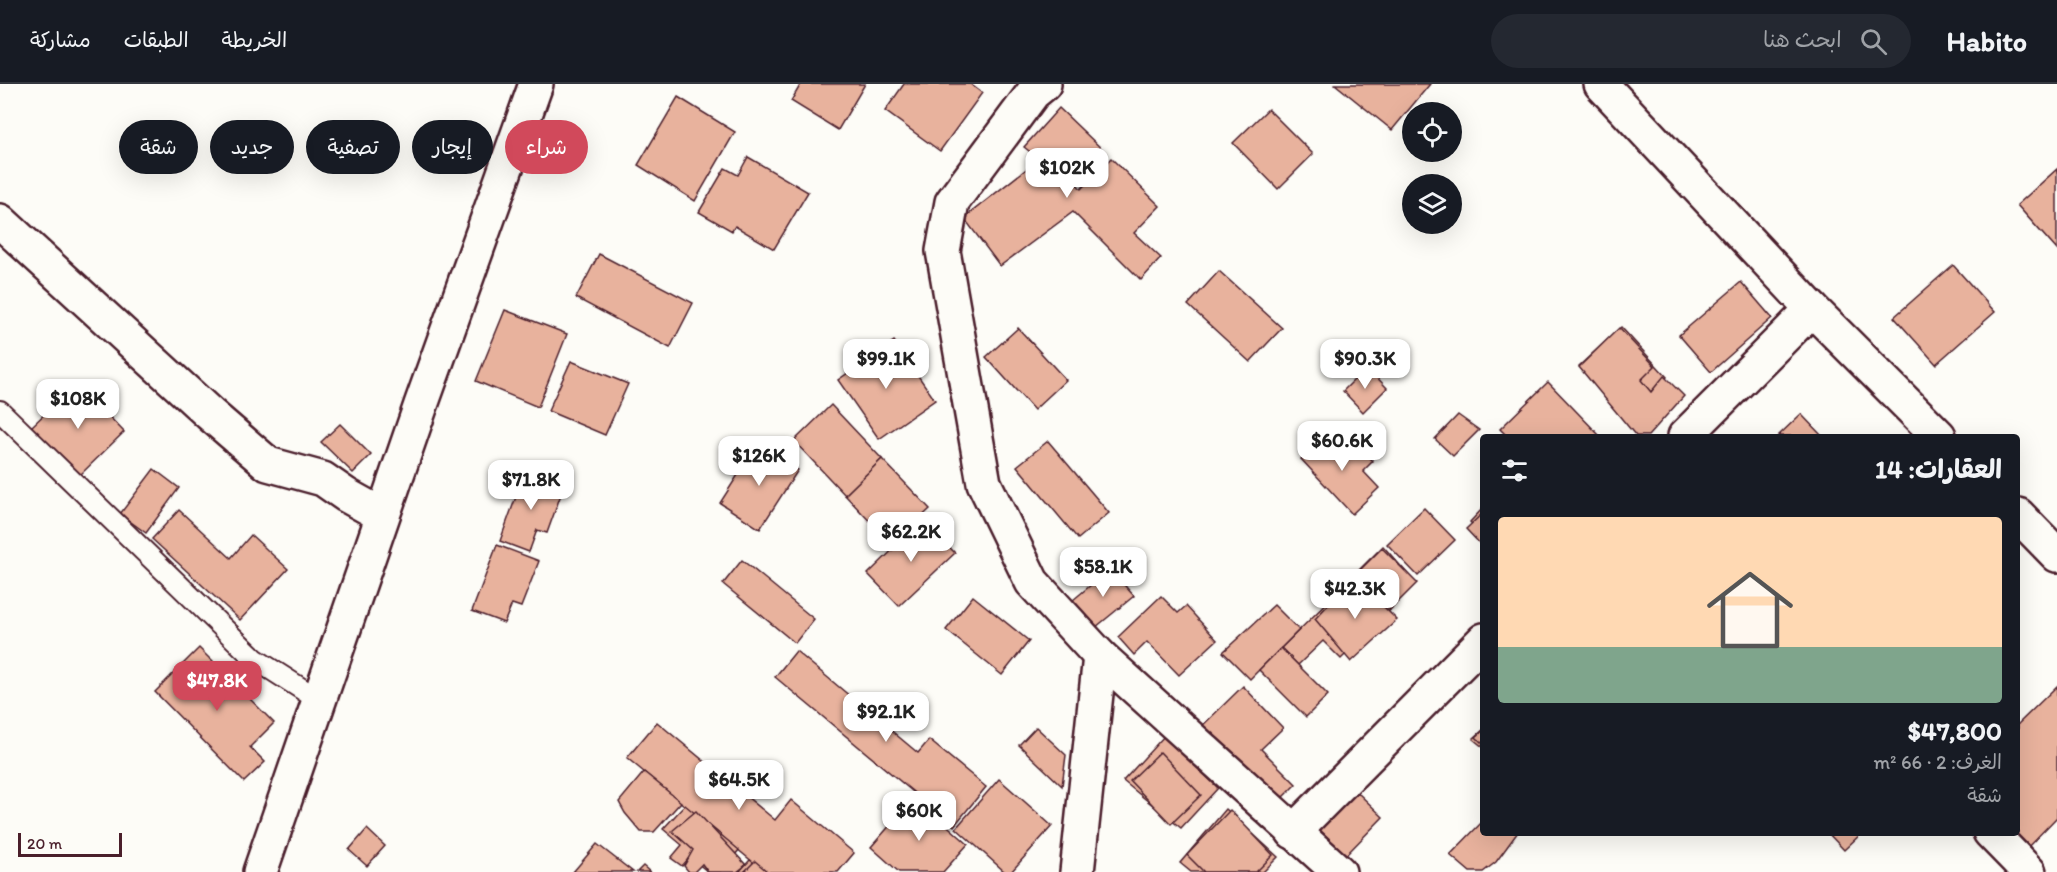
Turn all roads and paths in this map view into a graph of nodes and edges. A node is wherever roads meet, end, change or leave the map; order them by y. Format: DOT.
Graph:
graph roads {
  1 [pos="536,84"];
  2 [pos="1601,84"];
  3 [pos="1035,87"];
  4 [pos="0,221"];
  5 [pos="1812,309"];
  6 [pos="0,411"];
  7 [pos="1687,434"];
  8 [pos="1937,434"];
  9 [pos="382,515"];
  10 [pos="2020,517"];
  11 [pos="2057,555"];
  12 [pos="1480,644"];
  13 [pos="1100,656"];
  14 [pos="319,700"];
  15 [pos="1293,832"];
  16 [pos="1994,836"];
  17 [pos="260,872"];
  18 [pos="1077,872"];
  19 [pos="1339,872"];
  20 [pos="2029,872"];
  1 -- 9 [label="street"];
  2 -- 5 [label="street"];
  3 -- 13 [label="street"];
  4 -- 9 [label="street"];
  5 -- 7 [label="street"];
  5 -- 8 [label="street"];
  6 -- 14 [label="lane"];
  9 -- 14 [label="street"];
  10 -- 11 [label="street"];
  12 -- 15 [label="street"];
  13 -- 15 [label="street"];
  13 -- 18 [label="street"];
  14 -- 17 [label="street"];
  15 -- 19 [label="street"];
  16 -- 20 [label="street"];
}
